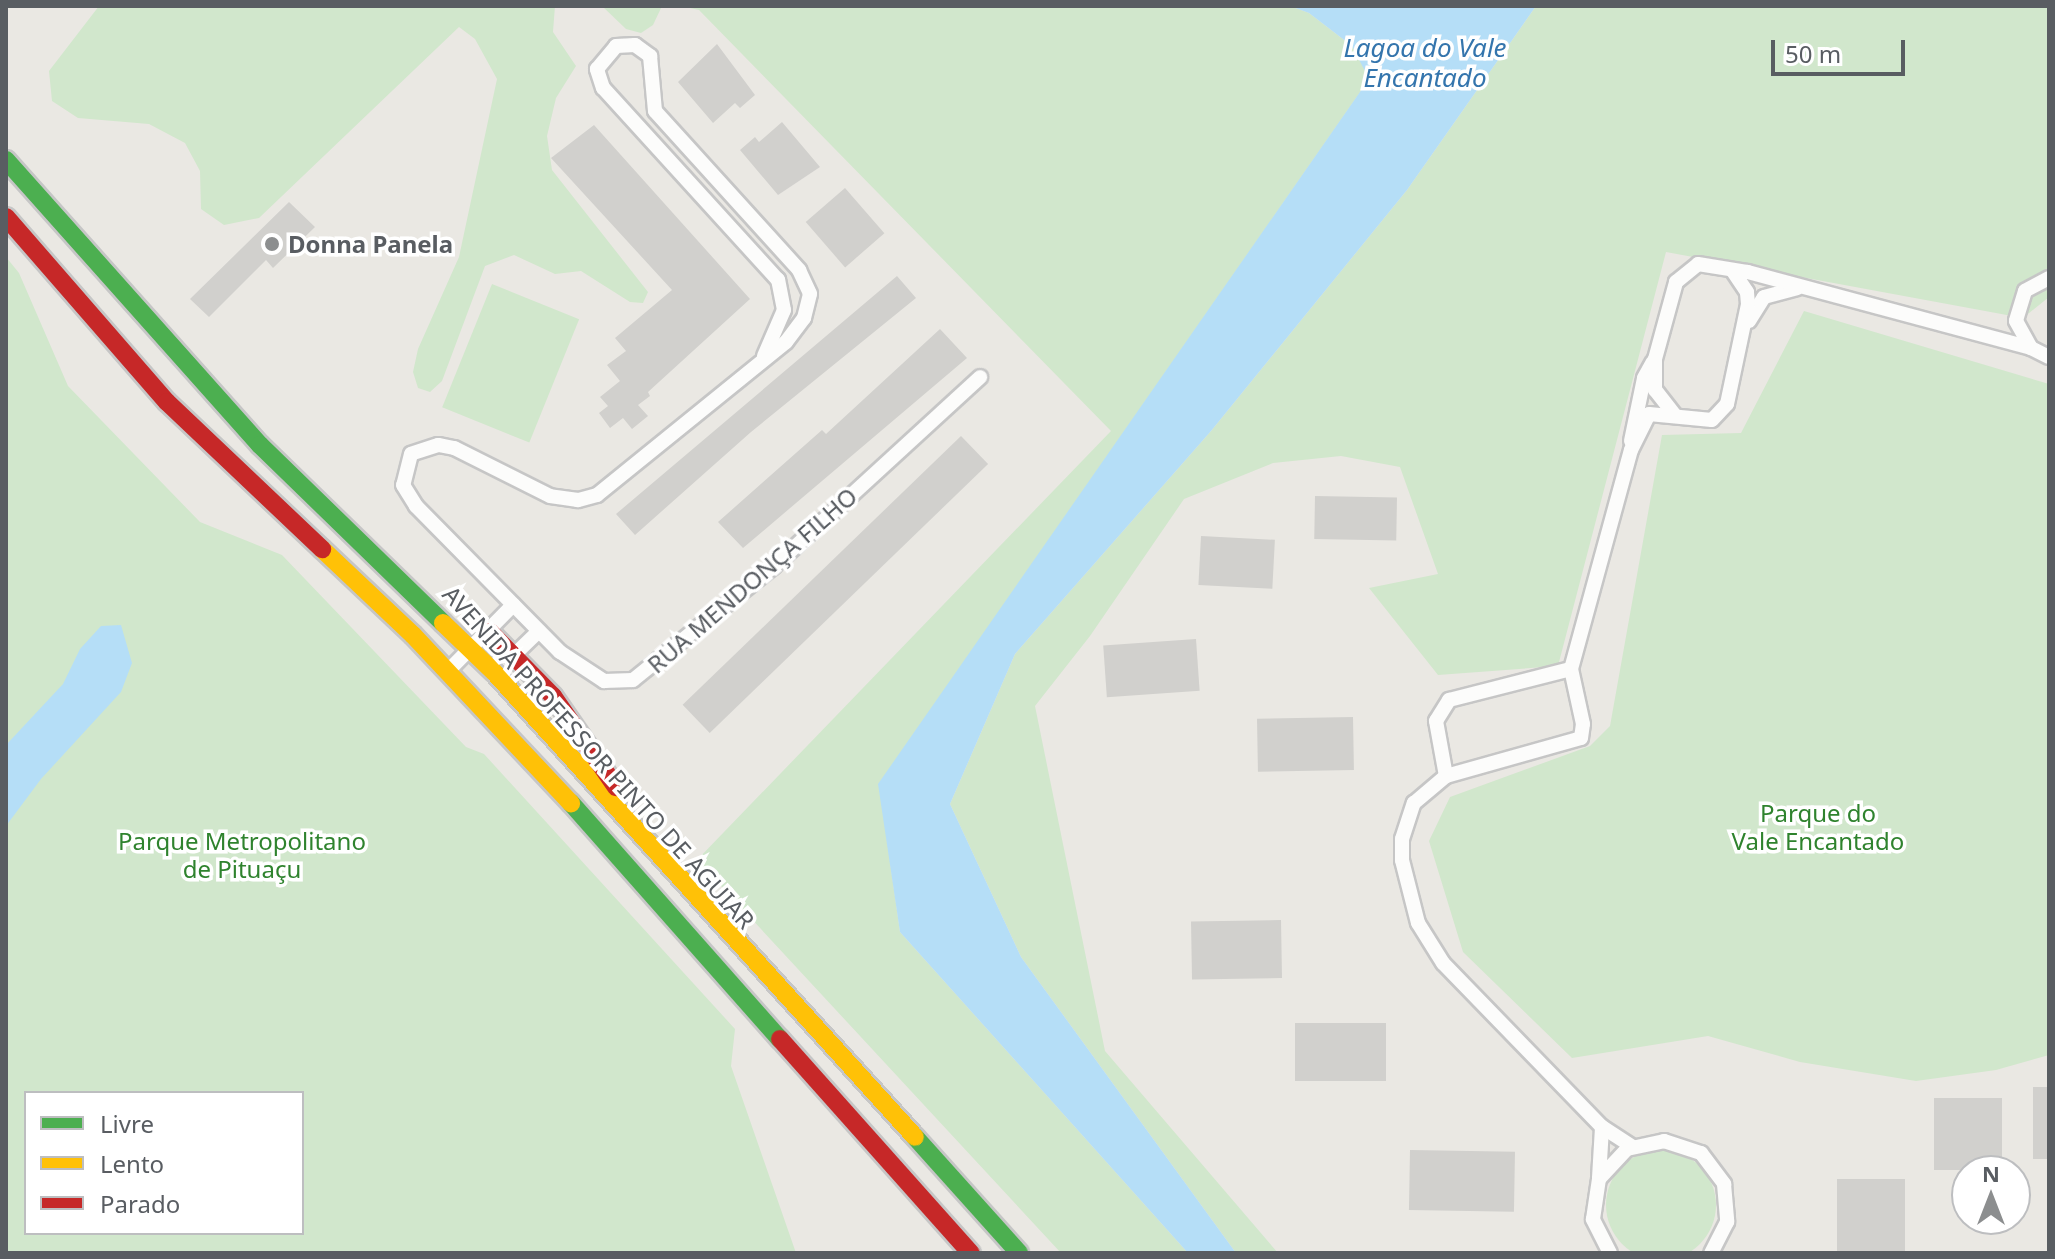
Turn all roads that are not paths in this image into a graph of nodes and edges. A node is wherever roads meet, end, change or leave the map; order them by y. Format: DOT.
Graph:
graph roads {
  1 [pos="6,160"];
  2 [pos="6,217"];
  3 [pos="1733,271"];
  4 [pos="2049,278"];
  5 [pos="1798,288"];
  6 [pos="1747,325"];
  7 [pos="2031,348"];
  8 [pos="764,356"];
  9 [pos="2049,357"];
  10 [pos="1655,359"];
  11 [pos="980,377"];
  12 [pos="1676,415"];
  13 [pos="1631,450"];
  14 [pos="513,605"];
  15 [pos="539,631"];
  16 [pos="490,632"];
  17 [pos="473,648"];
  18 [pos="513,656"];
  19 [pos="1571,669"];
  20 [pos="448,671"];
  21 [pos="1446,776"];
  22 [pos="661,854"];
  23 [pos="1602,1127"];
  24 [pos="1633,1147"];
  25 [pos="1599,1179"];
  26 [pos="1716,1251"];
  27 [pos="971,1253"];
  28 [pos="1019,1253"];
  29 [pos="1610,1253"];
  1 -- 17 [label="main road, AVENIDA PROFESSOR PINTO DE AGUIAR"];
  2 -- 20 [label="main road"];
  3 -- 5 [label="street"];
  3 -- 6 [label="street"];
  3 -- 10 [label="street"];
  4 -- 7 [label="street"];
  5 -- 6 [label="street"];
  5 -- 7 [label="street"];
  6 -- 12 [label="street"];
  7 -- 9 [label="street"];
  8 -- 8 [label="street"];
  8 -- 14 [label="street, RUA MENDONÇA FILHO"];
  10 -- 12 [label="street"];
  10 -- 13 [label="street"];
  11 -- 15 [label="street, RUA MENDONÇA FILHO"];
  12 -- 13 [label="street"];
  13 -- 19 [label="street"];
  14 -- 15 [label="street, RUA MENDONÇA FILHO"];
  14 -- 16 [label="street"];
  15 -- 18 [label="street"];
  16 -- 17 [label="street"];
  16 -- 18 [label="main road"];
  17 -- 20 [label="street"];
  17 -- 22 [label="main road, AVENIDA PROFESSOR PINTO DE AGUIAR"];
  18 -- 22 [label="main road"];
  19 -- 21 [label="street"];
  19 -- 21 [label="street"];
  20 -- 27 [label="main road"];
  21 -- 23 [label="street"];
  22 -- 28 [label="main road, AVENIDA PROFESSOR PINTO DE AGUIAR"];
  23 -- 24 [label="street"];
  23 -- 25 [label="street"];
  24 -- 25 [label="street"];
  24 -- 26 [label="street"];
  25 -- 29 [label="street"];
}
